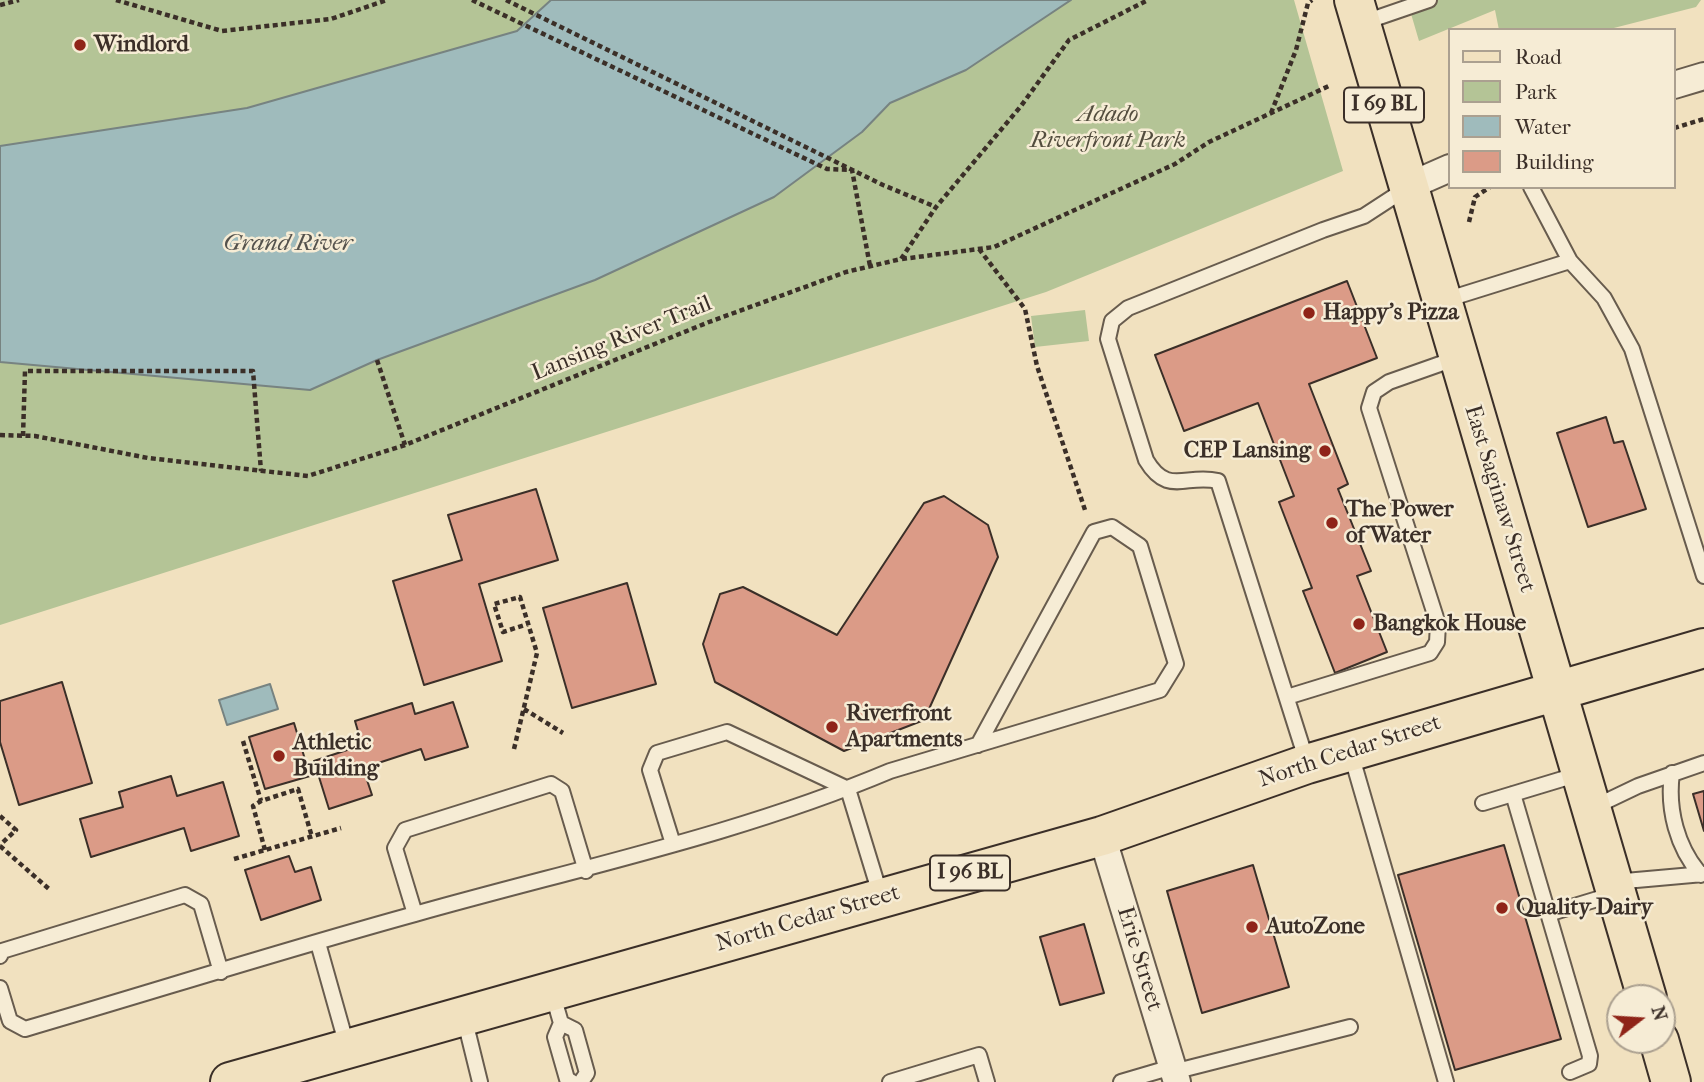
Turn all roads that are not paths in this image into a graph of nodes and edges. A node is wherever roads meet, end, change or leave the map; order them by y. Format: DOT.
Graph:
graph roads {
  1 [pos="1429,0"];
  2 [pos="1357,12"];
  3 [pos="1704,76"];
  4 [pos="1676,84"];
  5 [pos="1448,169"];
  6 [pos="1409,186"];
  7 [pos="1532,189"];
  8 [pos="1570,261"];
  9 [pos="1441,301"];
  10 [pos="1457,358"];
  11 [pos="1704,576"];
  12 [pos="1704,648"];
  13 [pos="1556,691"];
  14 [pos="1287,696"];
  15 [pos="978,745"];
  16 [pos="1350,751"];
  17 [pos="1704,763"];
  18 [pos="1307,764"];
  19 [pos="1672,773"];
  20 [pos="848,789"];
  21 [pos="1586,791"];
  22 [pos="1513,794"];
  23 [pos="1483,803"];
  24 [pos="1102,836"];
  25 [pos="673,844"];
  26 [pos="586,871"];
  27 [pos="1703,874"];
  28 [pos="1614,888"];
  29 [pos="881,898"];
  30 [pos="415,914"];
  31 [pos="1548,914"];
  32 [pos="318,943"];
  33 [pos="0,956"];
  34 [pos="221,972"];
  35 [pos="1643,984"];
  36 [pos="0,988"];
  37 [pos="556,1007"];
  38 [pos="463,1016"];
  39 [pos="1350,1027"];
  40 [pos="348,1049"];
  41 [pos="1663,1054"];
  42 [pos="1570,1072"];
  43 [pos="1174,1074"];
  44 [pos="898,1081"];
  45 [pos="230,1082"];
  46 [pos="480,1082"];
  47 [pos="572,1082"];
  48 [pos="581,1082"];
  49 [pos="987,1082"];
  50 [pos="1121,1082"];
  51 [pos="1446,1082"];
  52 [pos="1671,1082"];
  1 -- 2 [label="lane"];
  2 -- 6 [label="main road, East Saginaw Street / I 69 BL"];
  3 -- 4 [label="street"];
  5 -- 6 [label="street"];
  6 -- 9 [label="main road, East Saginaw Street / I 69 BL"];
  6 -- 14 [label="lane"];
  7 -- 8 [label="lane"];
  8 -- 9 [label="lane"];
  8 -- 11 [label="lane"];
  9 -- 10 [label="main road, East Saginaw Street / I 69 BL"];
  10 -- 13 [label="main road, East Saginaw Street / I 69 BL"];
  10 -- 14 [label="lane"];
  12 -- 13 [label="main road, North Cedar Street / I 96 BL"];
  13 -- 16 [label="main road, North Cedar Street / I 96 BL"];
  13 -- 21 [label="main road, East Saginaw Street / I 69 BL"];
  14 -- 18 [label="lane"];
  15 -- 15 [label="lane"];
  15 -- 20 [label="lane"];
  16 -- 18 [label="main road, North Cedar Street / I 96 BL"];
  16 -- 51 [label="lane"];
  17 -- 19 [label="lane"];
  18 -- 24 [label="main road, North Cedar Street / I 96 BL"];
  19 -- 21 [label="lane"];
  19 -- 27 [label="lane"];
  20 -- 25 [label="lane"];
  20 -- 25 [label="lane"];
  20 -- 29 [label="lane"];
  21 -- 22 [label="lane"];
  21 -- 28 [label="main road, East Saginaw Street / I 69 BL"];
  22 -- 23 [label="lane"];
  22 -- 31 [label="lane"];
  24 -- 29 [label="main road, North Cedar Street / I 96 BL"];
  24 -- 43 [label="street, Erie Street"];
  25 -- 26 [label="lane"];
  26 -- 30 [label="lane"];
  26 -- 30 [label="lane"];
  27 -- 28 [label="lane"];
  28 -- 31 [label="lane"];
  28 -- 35 [label="main road, East Saginaw Street / I 69 BL"];
  29 -- 37 [label="main road, North Cedar Street / I 96 BL"];
  30 -- 32 [label="lane"];
  31 -- 42 [label="lane"];
  32 -- 34 [label="lane"];
  32 -- 40 [label="lane"];
  33 -- 34 [label="lane"];
  34 -- 36 [label="lane"];
  37 -- 38 [label="main road, North Cedar Street / I 96 BL"];
  37 -- 47 [label="lane"];
  37 -- 48 [label="lane"];
  38 -- 40 [label="main road, North Cedar Street / I 96 BL"];
  38 -- 46 [label="lane"];
  39 -- 43 [label="lane"];
  40 -- 45 [label="main road, North Cedar Street / I 96 BL"];
  41 -- 52 [label="main road"];
  43 -- 50 [label="lane"];
  44 -- 49 [label="lane"];
}
